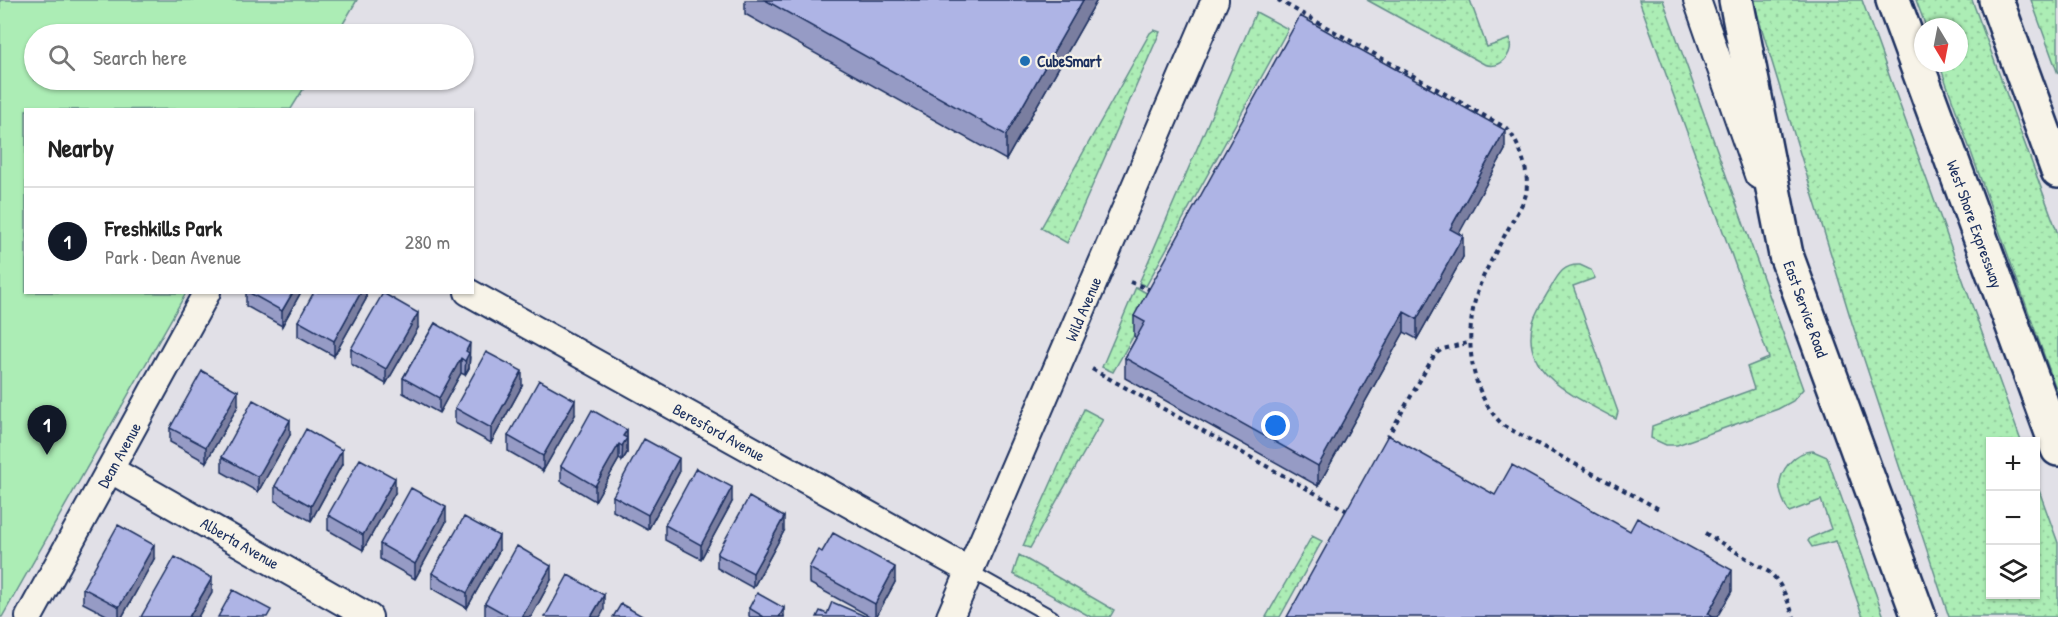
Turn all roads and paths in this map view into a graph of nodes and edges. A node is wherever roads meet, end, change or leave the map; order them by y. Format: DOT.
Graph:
graph roads {
  1 [pos="1215,0"];
  2 [pos="1278,0"];
  3 [pos="1697,0"];
  4 [pos="1736,0"];
  5 [pos="1893,0"];
  6 [pos="1996,0"];
  7 [pos="1305,15"];
  8 [pos="1300,25"];
  9 [pos="2058,171"];
  10 [pos="1786,255"];
  11 [pos="1156,280"];
  12 [pos="1130,282"];
  13 [pos="206,294"];
  14 [pos="472,294"];
  15 [pos="1471,342"];
  16 [pos="1092,369"];
  17 [pos="1385,441"];
  18 [pos="2058,449"];
  19 [pos="111,470"];
  20 [pos="1352,501"];
  21 [pos="1659,509"];
  22 [pos="1347,511"];
  23 [pos="1341,520"];
  24 [pos="1705,532"];
  25 [pos="970,571"];
  26 [pos="29,617"];
  27 [pos="369,617"];
  28 [pos="950,617"];
  29 [pos="1052,617"];
  30 [pos="1794,617"];
  31 [pos="1919,617"];
  1 -- 25 [label="street, Wild Avenue"];
  2 -- 7 [label="path"];
  3 -- 10 [label="street, East Service Road"];
  4 -- 10 [label="main road"];
  5 -- 18 [label="main road, West Shore Expressway"];
  6 -- 9 [label="main road"];
  7 -- 8 [label="path"];
  7 -- 15 [label="path"];
  10 -- 31 [label="main road, East Service Road"];
  11 -- 12 [label="path"];
  13 -- 19 [label="street, Dean Avenue"];
  14 -- 25 [label="street, Beresford Avenue"];
  15 -- 17 [label="path"];
  15 -- 21 [label="path"];
  16 -- 22 [label="path"];
  19 -- 26 [label="street, Dean Avenue"];
  19 -- 27 [label="street, Alberta Avenue"];
  20 -- 22 [label="path"];
  22 -- 23 [label="path"];
  24 -- 30 [label="path"];
  25 -- 28 [label="street, Wild Avenue"];
  25 -- 29 [label="lane"];
}
